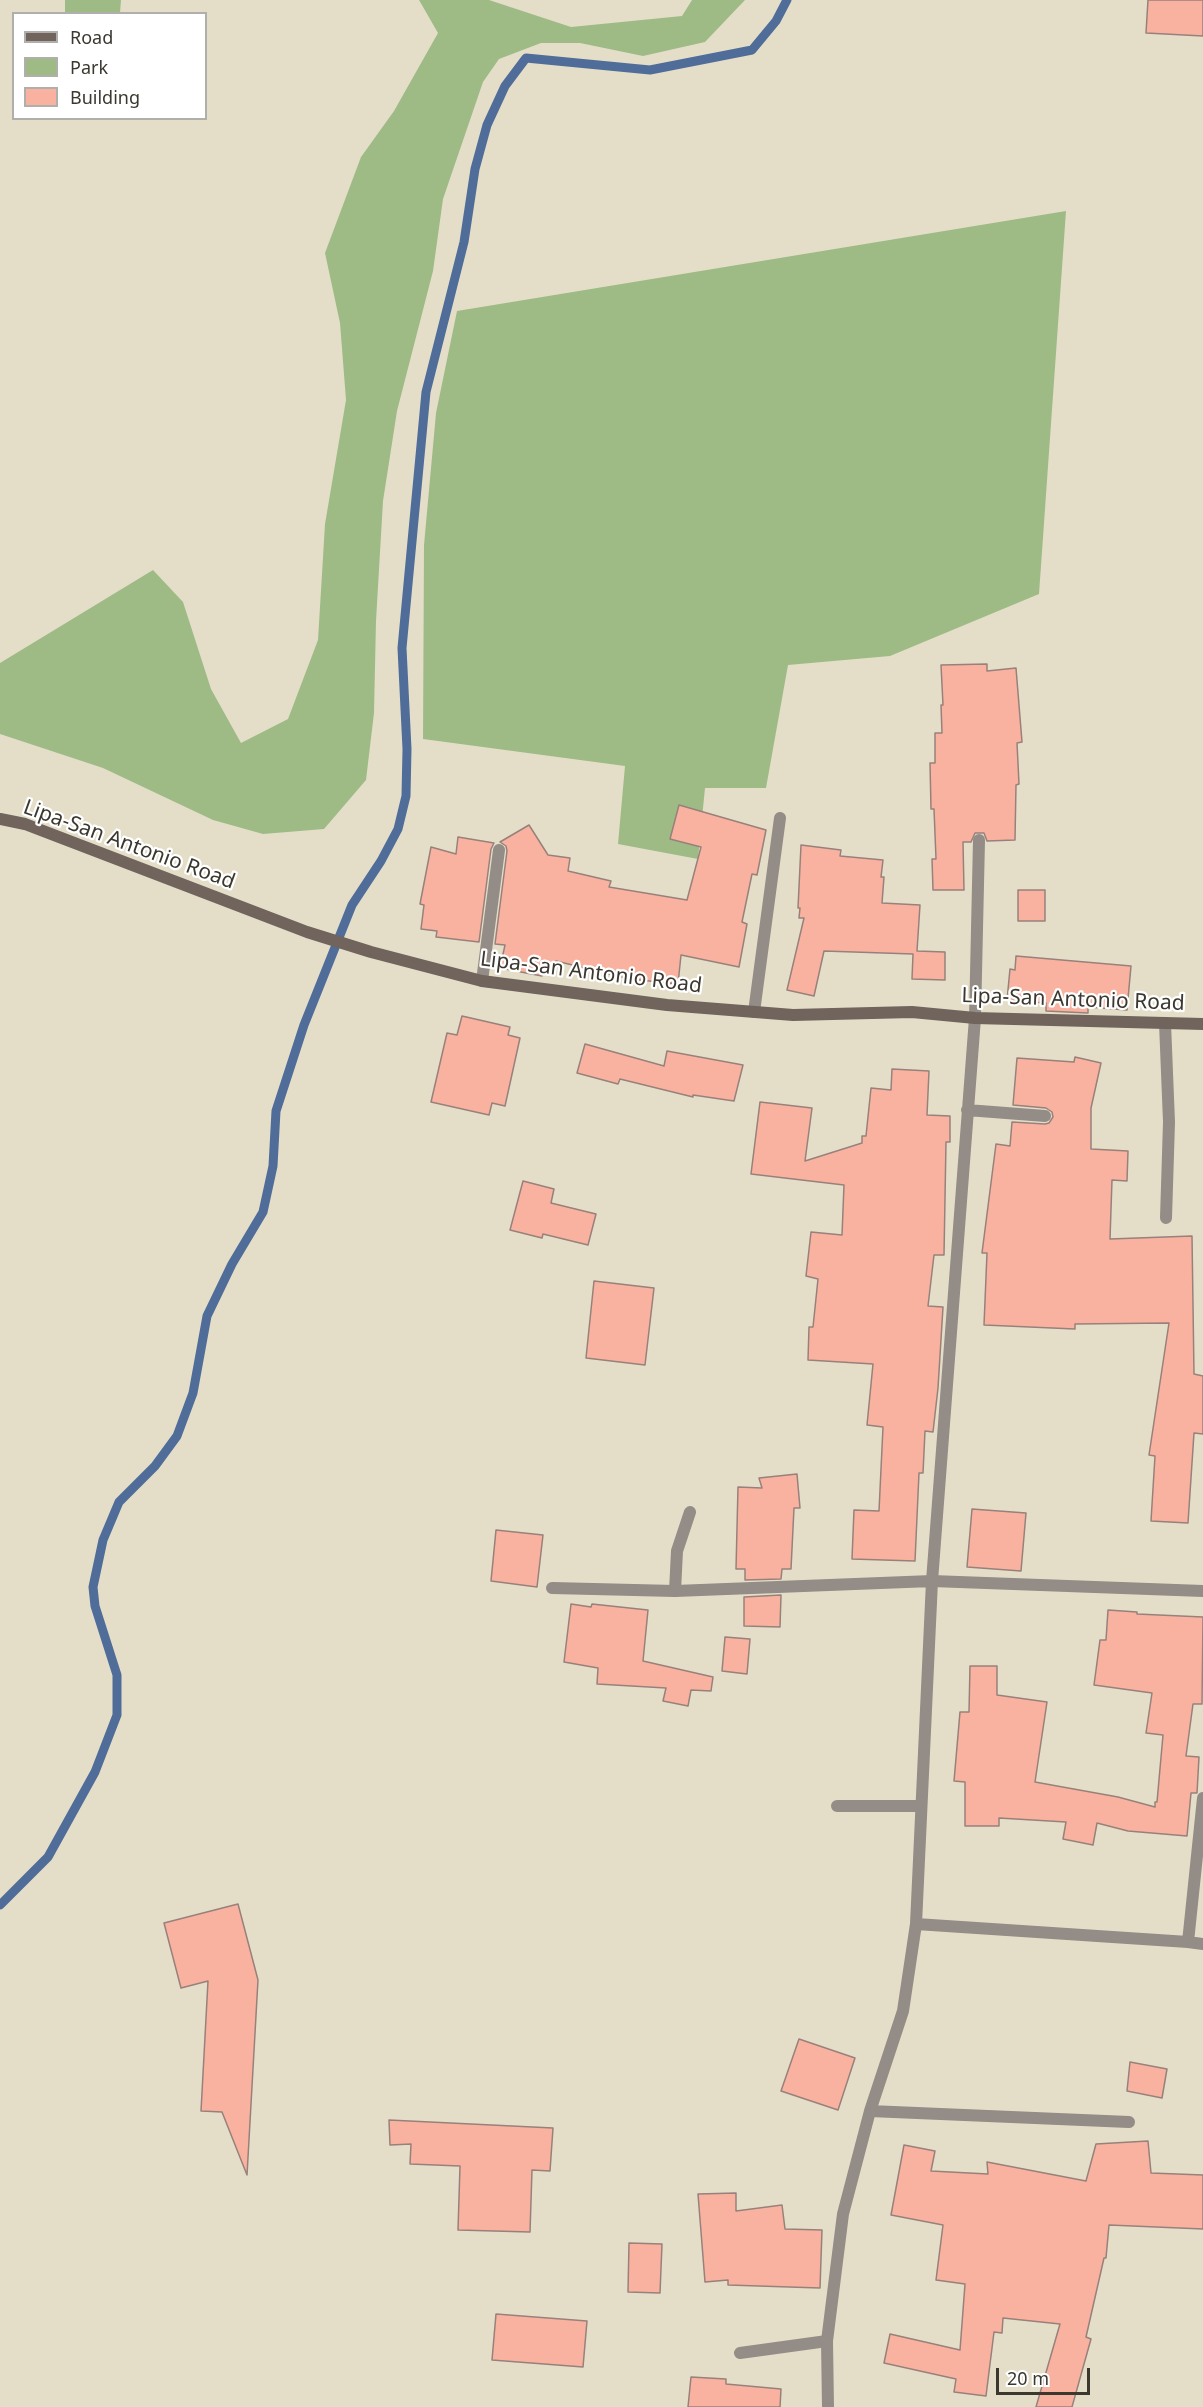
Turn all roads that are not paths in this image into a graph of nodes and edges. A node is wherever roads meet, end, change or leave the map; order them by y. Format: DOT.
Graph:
graph roads {
  1 [pos="780,818"];
  2 [pos="0,819"];
  3 [pos="979,840"];
  4 [pos="499,850"];
  5 [pos="482,981"];
  6 [pos="754,1012"];
  7 [pos="975,1018"];
  8 [pos="1165,1023"];
  9 [pos="1203,1024"];
  10 [pos="968,1110"];
  11 [pos="1045,1116"];
  12 [pos="1166,1218"];
  13 [pos="690,1512"];
  14 [pos="932,1581"];
  15 [pos="552,1588"];
  16 [pos="675,1591"];
  17 [pos="1203,1591"];
  18 [pos="1203,1798"];
  19 [pos="837,1806"];
  20 [pos="920,1806"];
  21 [pos="916,1924"];
  22 [pos="1188,1942"];
  23 [pos="1203,1944"];
  24 [pos="870,2111"];
  25 [pos="1129,2122"];
  26 [pos="827,2342"];
  27 [pos="740,2353"];
  28 [pos="828,2407"];
  1 -- 6 [label="street"];
  2 -- 5 [label="main road, Lipa-San Antonio Road"];
  3 -- 7 [label="street"];
  4 -- 5 [label="street"];
  5 -- 6 [label="main road, Lipa-San Antonio Road"];
  6 -- 7 [label="main road, Lipa-San Antonio Road"];
  7 -- 8 [label="main road, Lipa-San Antonio Road"];
  7 -- 10 [label="street"];
  8 -- 9 [label="main road, Lipa-San Antonio Road"];
  8 -- 12 [label="street"];
  10 -- 11 [label="street"];
  10 -- 14 [label="street"];
  13 -- 16 [label="street"];
  14 -- 16 [label="street"];
  14 -- 17 [label="street"];
  14 -- 20 [label="street"];
  15 -- 16 [label="street"];
  18 -- 22 [label="street"];
  19 -- 20 [label="street"];
  20 -- 21 [label="street"];
  21 -- 22 [label="street"];
  21 -- 24 [label="street"];
  22 -- 23 [label="street"];
  24 -- 25 [label="street"];
  24 -- 26 [label="street"];
  26 -- 27 [label="street"];
  26 -- 28 [label="street"];
}
